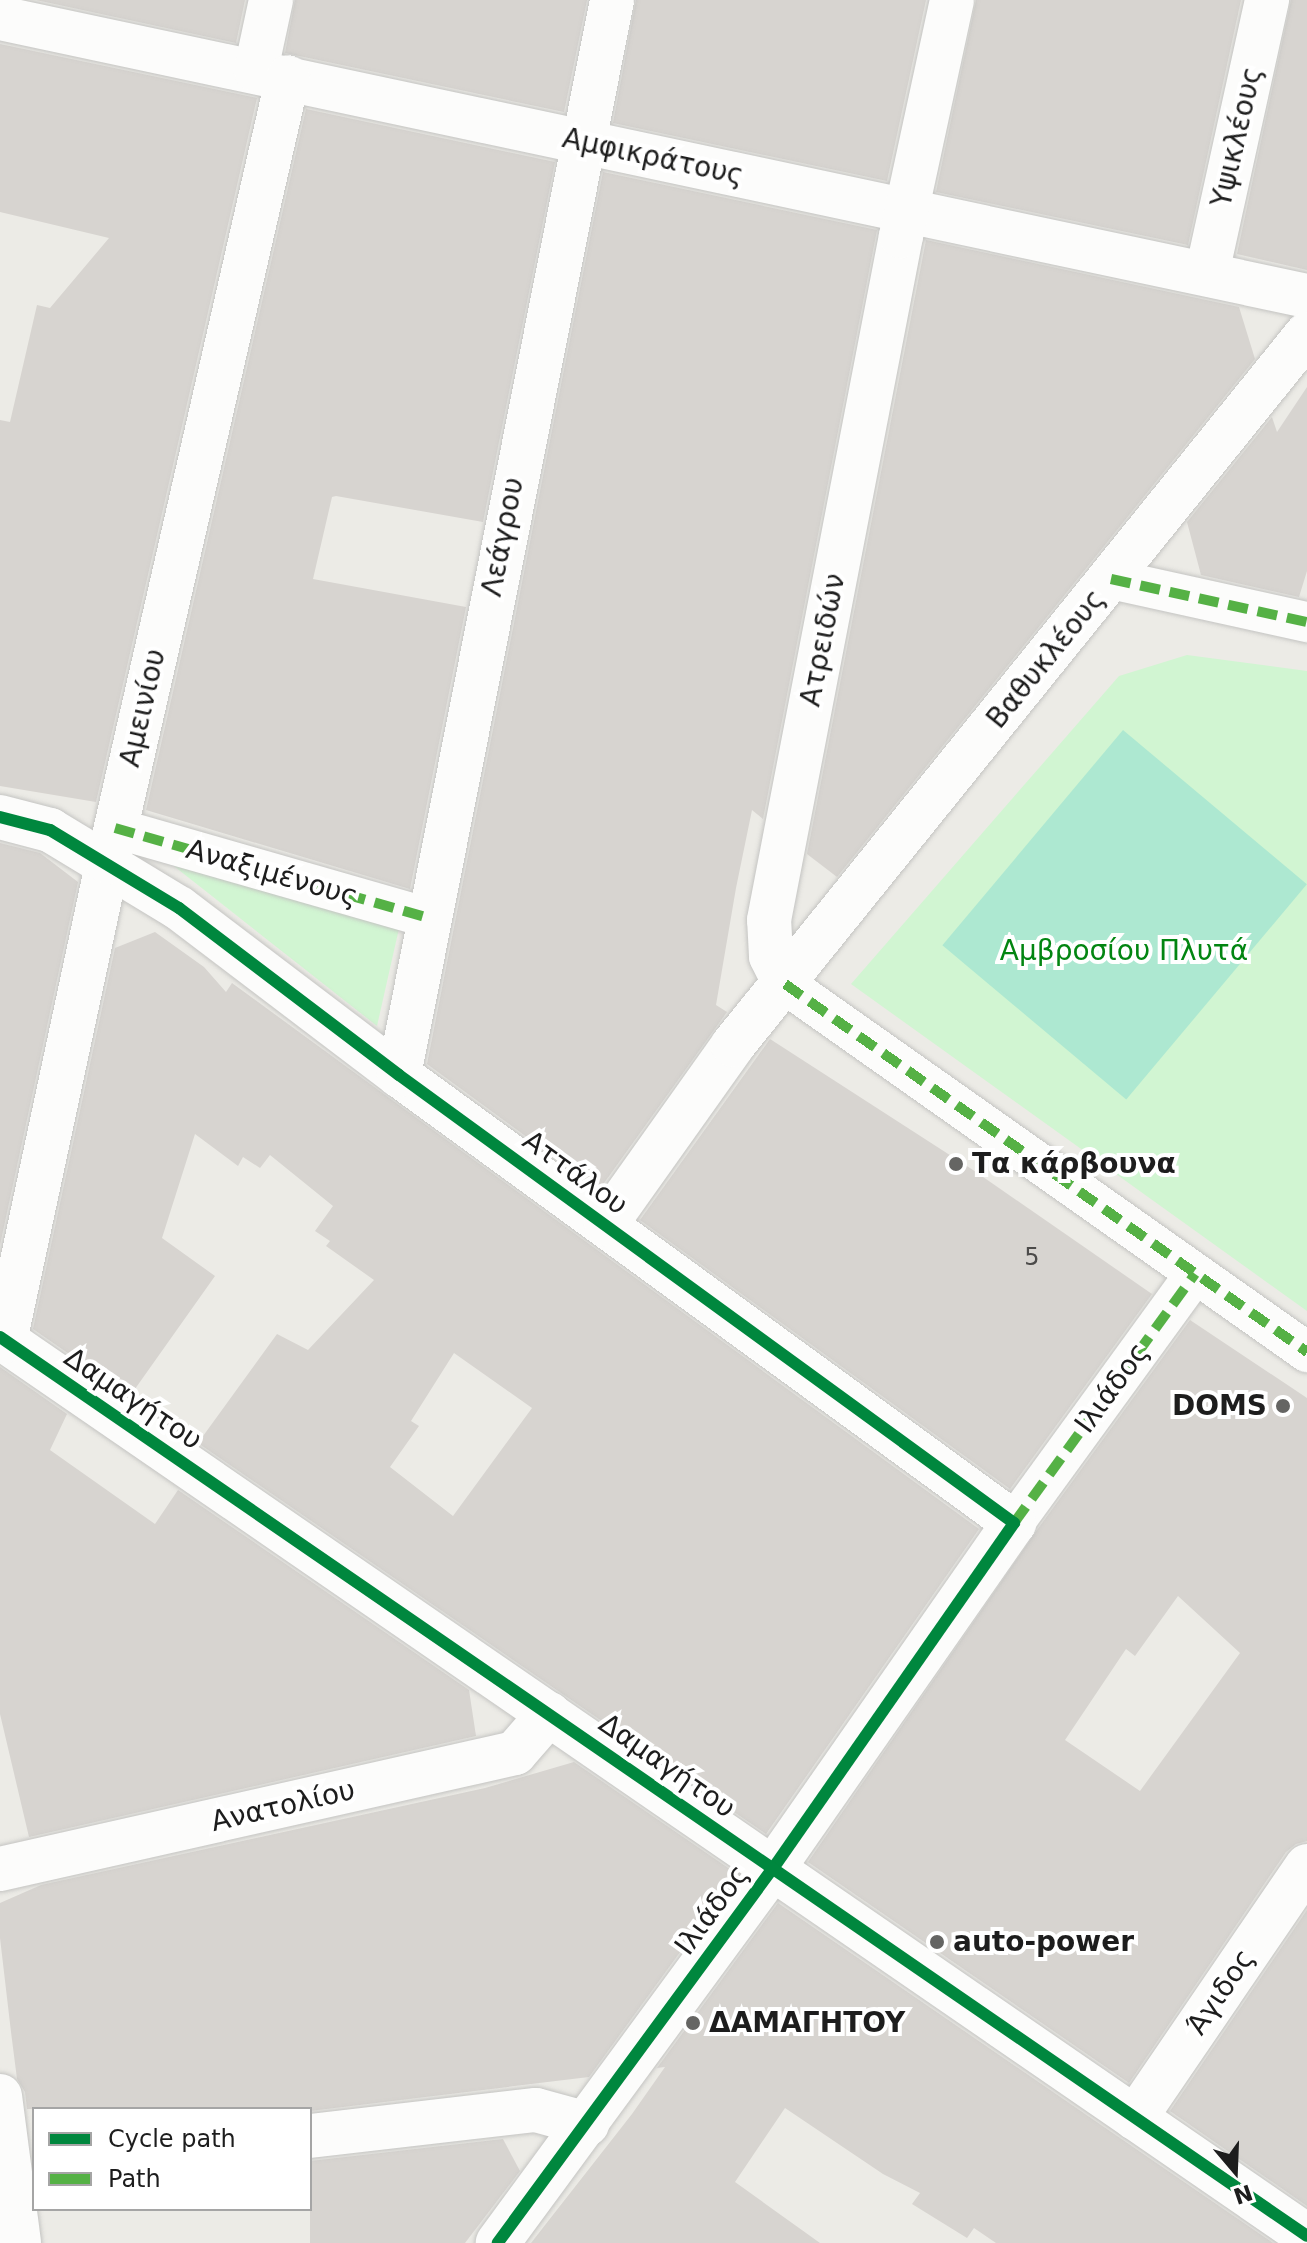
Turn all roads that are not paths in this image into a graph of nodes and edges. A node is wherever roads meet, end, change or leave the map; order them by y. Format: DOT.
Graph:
graph roads {
  1 [pos="271,0"];
  2 [pos="612,0"];
  3 [pos="952,0"];
  4 [pos="1267,0"];
  5 [pos="0,18"];
  6 [pos="272,74"];
  7 [pos="581,143"];
  8 [pos="906,209"];
  9 [pos="1207,273"];
  10 [pos="1307,296"];
  11 [pos="1307,334"];
  12 [pos="1111,579"];
  13 [pos="1307,622"];
  14 [pos="0,817"];
  15 [pos="112,845"];
  16 [pos="428,918"];
  17 [pos="785,984"];
  18 [pos="399,1075"];
  19 [pos="606,1224"];
  20 [pos="1195,1274"];
  21 [pos="3,1339"];
  22 [pos="1307,1352"];
  23 [pos="1014,1523"];
  24 [pos="549,1714"];
  25 [pos="1307,1866"];
  26 [pos="773,1868"];
  27 [pos="0,1869"];
  28 [pos="0,2096"];
  29 [pos="1135,2118"];
  30 [pos="587,2124"];
  31 [pos="312,2136"];
  32 [pos="22,2170"];
  33 [pos="1307,2236"];
  34 [pos="510,2239"];
  35 [pos="19,2243"];
  1 -- 6 [label="street, Αμεινίου"];
  2 -- 7 [label="street, Λεάγρου"];
  3 -- 8 [label="street, Ατρειδών"];
  4 -- 9 [label="street, Υψικλέους"];
  5 -- 6 [label="street, Αμφικράτους"];
  6 -- 7 [label="street, Αμφικράτους"];
  6 -- 15 [label="street, Αμεινίου"];
  7 -- 8 [label="street, Αμφικράτους"];
  7 -- 16 [label="street, Λεάγρου"];
  8 -- 9 [label="street, Αμφικράτους"];
  8 -- 17 [label="street, Ατρειδών"];
  9 -- 10 [label="street, Αμφικράτους"];
  11 -- 12 [label="street, Βαθυκλέους"];
  12 -- 13 [label="street"];
  12 -- 17 [label="street, Βαθυκλέους"];
  14 -- 15 [label="street, Αναξιμένους"];
  15 -- 16 [label="street, Αναξιμένους"];
  15 -- 18 [label="street, Αττάλου"];
  15 -- 21 [label="street, Αμεινίου"];
  16 -- 18 [label="street, Λεάγρου"];
  17 -- 19 [label="street"];
  17 -- 20 [label="street"];
  18 -- 19 [label="street, Αττάλου"];
  19 -- 23 [label="street, Αττάλου"];
  20 -- 22 [label="street"];
  20 -- 23 [label="street, Ιλιάδος"];
  21 -- 24 [label="street, Δαμαγήτου"];
  23 -- 26 [label="street, Ιλιάδος"];
  24 -- 26 [label="street, Δαμαγήτου"];
  24 -- 27 [label="street, Ανατολίου"];
  25 -- 29 [label="street, Άγιδος"];
  26 -- 29 [label="street, Δαμαγήτου"];
  26 -- 30 [label="street, Ιλιάδος"];
  28 -- 32 [label="street"];
  29 -- 33 [label="street, Δαμαγήτου"];
  30 -- 31 [label="street"];
  30 -- 34 [label="street, Ιλιάδος"];
  32 -- 35 [label="street"];
}
